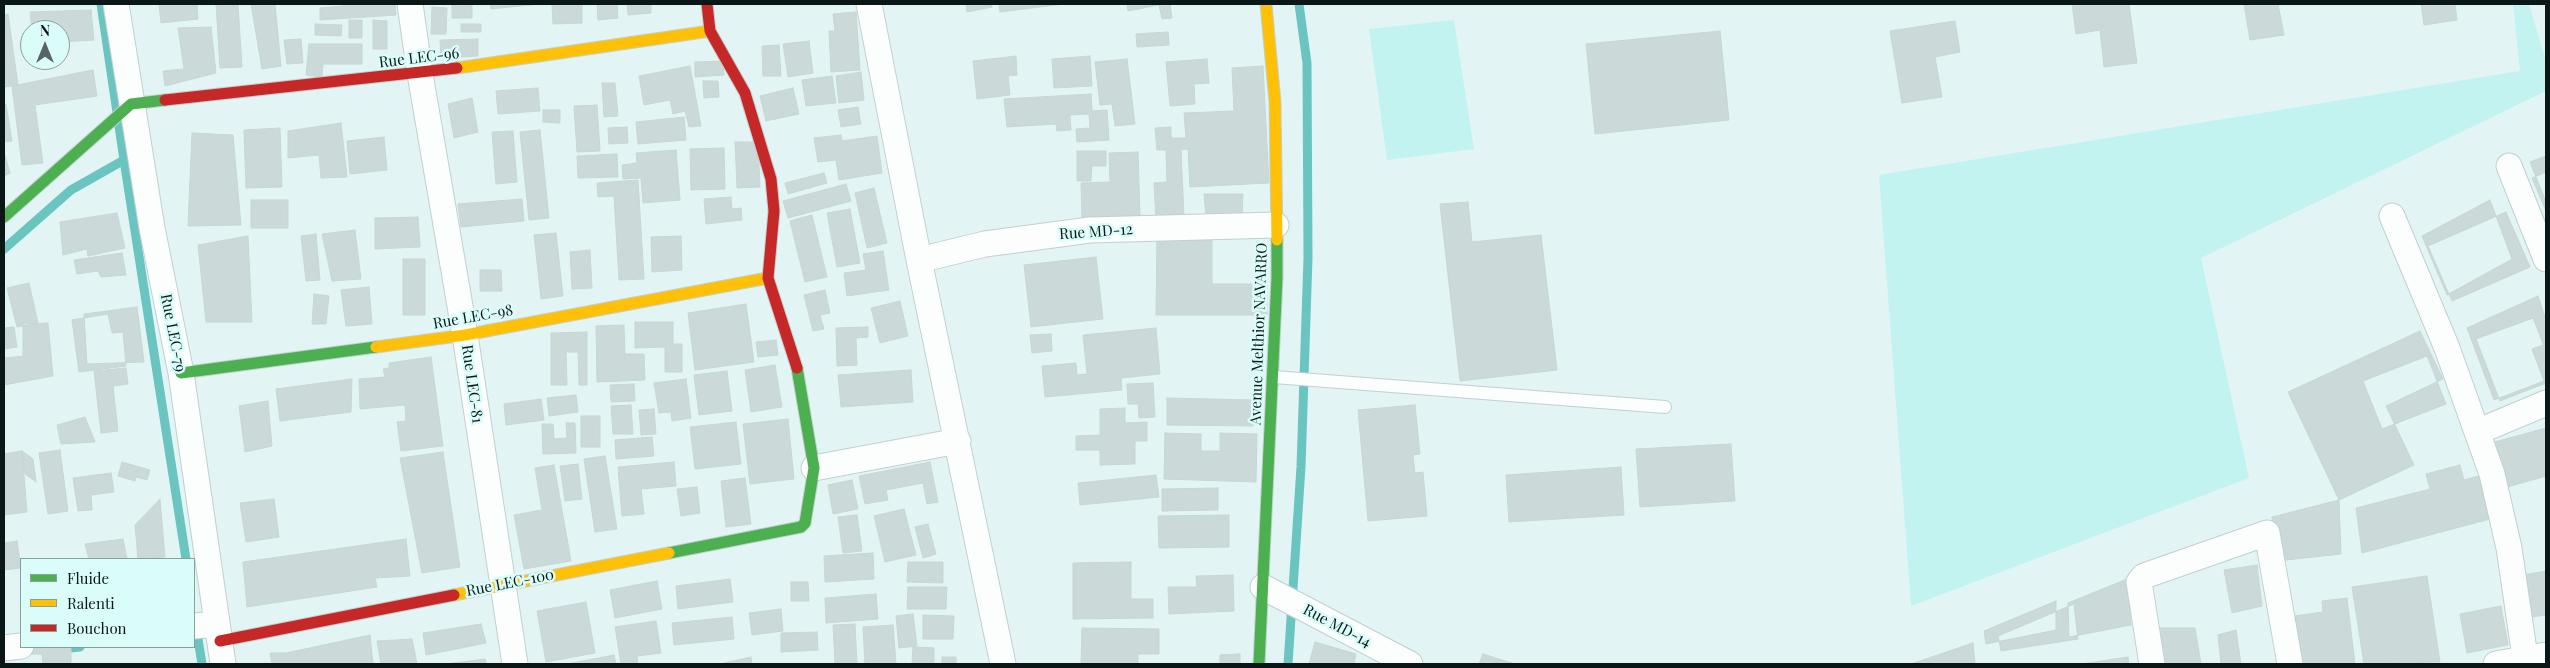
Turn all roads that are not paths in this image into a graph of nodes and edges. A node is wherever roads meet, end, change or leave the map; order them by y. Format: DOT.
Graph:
graph roads {
  1 [pos="116,4"];
  2 [pos="410,4"];
  3 [pos="707,4"];
  4 [pos="869,4"];
  5 [pos="1266,4"];
  6 [pos="710,31"];
  7 [pos="420,74"];
  8 [pos="131,104"];
  9 [pos="2509,166"];
  10 [pos="2392,216"];
  11 [pos="4,217"];
  12 [pos="1276,225"];
  13 [pos="2546,259"];
  14 [pos="919,260"];
  15 [pos="768,278"];
  16 [pos="465,334"];
  17 [pos="181,373"];
  18 [pos="1274,377"];
  19 [pos="2546,403"];
  20 [pos="1665,407"];
  21 [pos="2476,432"];
  22 [pos="958,441"];
  23 [pos="814,468"];
  24 [pos="501,585"];
  25 [pos="1263,588"];
  26 [pos="213,639"];
  27 [pos="20,646"];
  28 [pos="4,648"];
  29 [pos="2532,660"];
  30 [pos="515,664"];
  31 [pos="1003,664"];
  32 [pos="1259,664"];
  33 [pos="1410,664"];
  34 [pos="2152,664"];
  35 [pos="2290,664"];
  36 [pos="2496,664"];
  1 -- 8 [label="street, Rue LEC-79"];
  2 -- 7 [label="street, Rue LEC-81"];
  3 -- 6 [label="street"];
  4 -- 14 [label="street"];
  5 -- 12 [label="street, Avenue Melthior NAVARRO"];
  6 -- 7 [label="street, Rue LEC-96"];
  6 -- 15 [label="street"];
  7 -- 8 [label="street, Rue LEC-96"];
  7 -- 16 [label="street, Rue LEC-81"];
  8 -- 11 [label="street"];
  8 -- 17 [label="street, Rue LEC-79"];
  9 -- 13 [label="street"];
  10 -- 21 [label="street"];
  12 -- 14 [label="street, Rue MD-12"];
  12 -- 18 [label="street, Avenue Melthior NAVARRO"];
  14 -- 22 [label="street"];
  15 -- 16 [label="street, Rue LEC-98"];
  15 -- 23 [label="street"];
  16 -- 17 [label="street, Rue LEC-98"];
  16 -- 24 [label="street, Rue LEC-81"];
  17 -- 26 [label="street, Rue LEC-79"];
  18 -- 20 [label="lane"];
  18 -- 25 [label="street, Avenue Melthior NAVARRO"];
  19 -- 21 [label="street"];
  21 -- 29 [label="street"];
  22 -- 23 [label="street"];
  22 -- 31 [label="street"];
  23 -- 24 [label="street, Rue LEC-100"];
  24 -- 26 [label="street, Rue LEC-100"];
  24 -- 30 [label="street, Rue LEC-81"];
  25 -- 32 [label="street, Avenue Melthior NAVARRO"];
  25 -- 33 [label="street, Rue MD-14"];
  27 -- 28 [label="street"];
  29 -- 36 [label="street"];
  34 -- 35 [label="street"];
}
